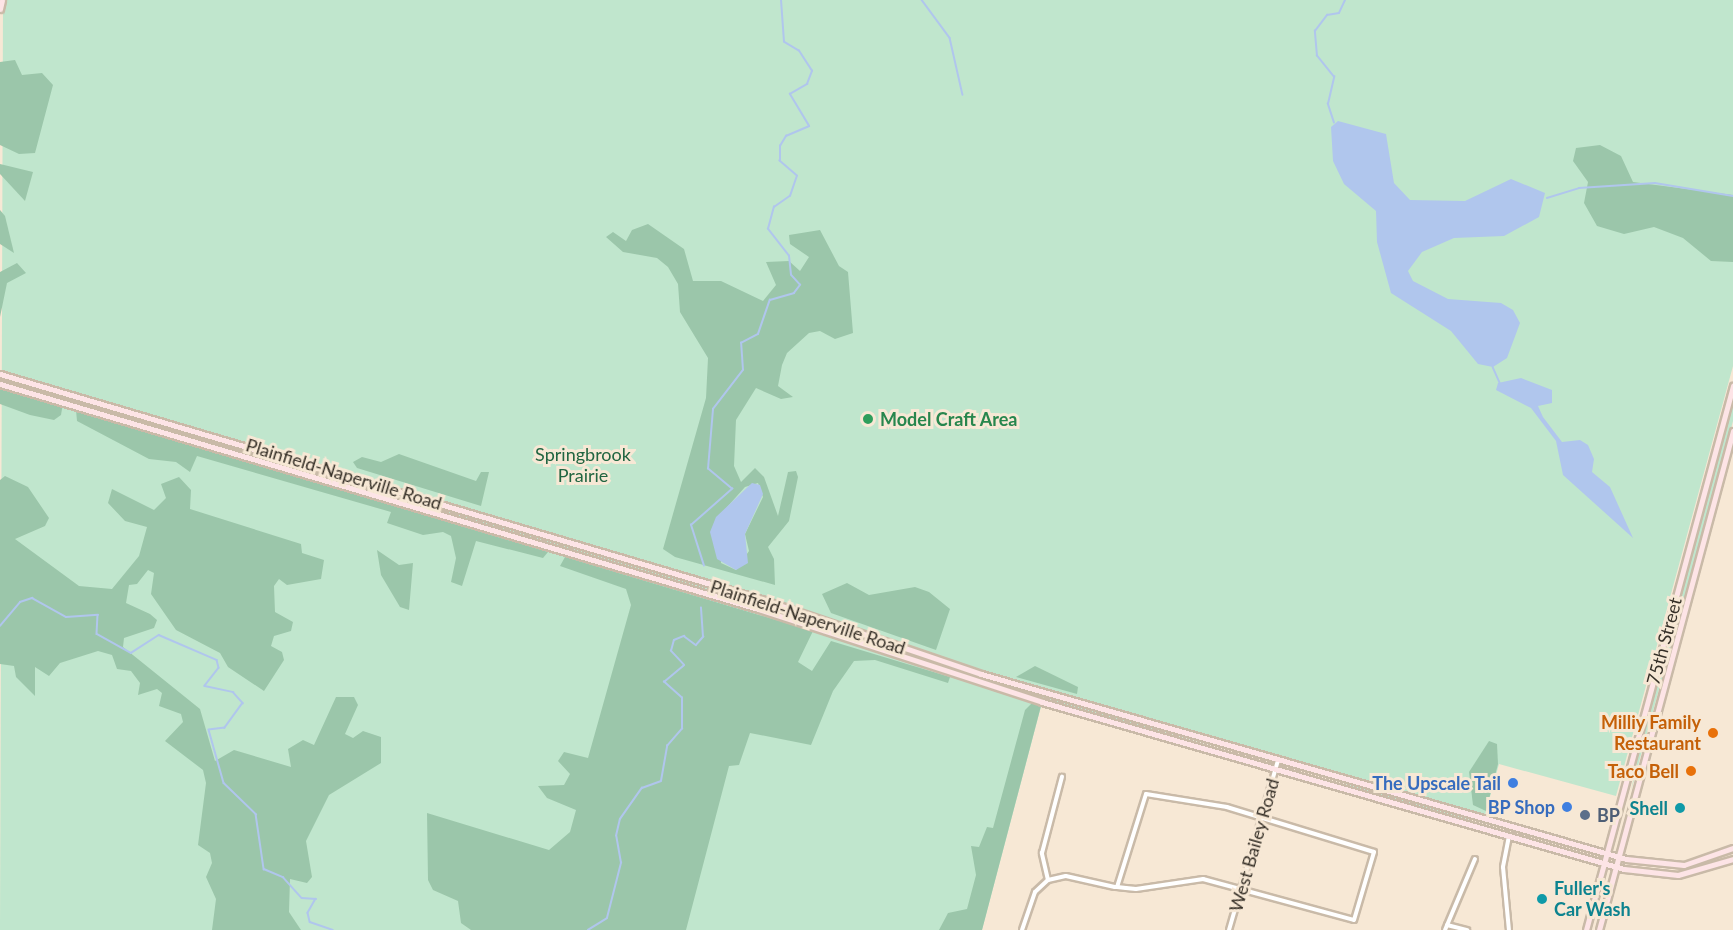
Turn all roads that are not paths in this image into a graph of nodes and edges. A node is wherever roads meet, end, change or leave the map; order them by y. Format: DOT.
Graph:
graph roads {
  1 [pos="3,0"];
  2 [pos="0,9"];
  3 [pos="0,374"];
  4 [pos="0,384"];
  5 [pos="1733,386"];
  6 [pos="1733,431"];
  7 [pos="1278,760"];
  8 [pos="1276,769"];
  9 [pos="1062,777"];
  10 [pos="1262,817"];
  11 [pos="1509,835"];
  12 [pos="1733,848"];
  13 [pos="1606,853"];
  14 [pos="1618,857"];
  15 [pos="1475,859"];
  16 [pos="1733,860"];
  17 [pos="1604,862"];
  18 [pos="1615,866"];
  19 [pos="1048,880"];
  20 [pos="1118,887"];
  21 [pos="1241,889"];
  22 [pos="1446,927"];
  23 [pos="1022,930"];
  24 [pos="1229,930"];
  25 [pos="1467,930"];
  26 [pos="1509,930"];
  27 [pos="1586,930"];
  28 [pos="1599,930"];
  1 -- 2 [label="main road"];
  3 -- 7 [label="main road, Plainfield-Naperville Road"];
  4 -- 8 [label="main road, Plainfield-Naperville Road"];
  5 -- 13 [label="main road, 75th Street"];
  6 -- 14 [label="main road, 75th Street"];
  7 -- 8 [label="street, West Bailey Road"];
  7 -- 13 [label="main road, Plainfield-Naperville Road"];
  8 -- 10 [label="street, West Bailey Road"];
  8 -- 11 [label="main road, Plainfield-Naperville Road"];
  9 -- 19 [label="street"];
  10 -- 20 [label="street"];
  10 -- 21 [label="street, West Bailey Road"];
  10 -- 21 [label="street"];
  11 -- 17 [label="main road, Plainfield-Naperville Road"];
  11 -- 26 [label="street"];
  12 -- 14 [label="main road, Plainfield-Naperville Road"];
  13 -- 14 [label="main road, Plainfield-Naperville Road"];
  13 -- 17 [label="main road, 75th Street"];
  14 -- 18 [label="main road, 75th Street"];
  15 -- 22 [label="street"];
  16 -- 18 [label="main road, Plainfield-Naperville Road"];
  17 -- 18 [label="main road, Plainfield-Naperville Road"];
  17 -- 27 [label="main road, 75th Street"];
  18 -- 28 [label="main road, 75th Street"];
  19 -- 20 [label="street"];
  19 -- 23 [label="street"];
  20 -- 21 [label="street"];
  21 -- 24 [label="street, West Bailey Road"];
  22 -- 25 [label="street"];
}
